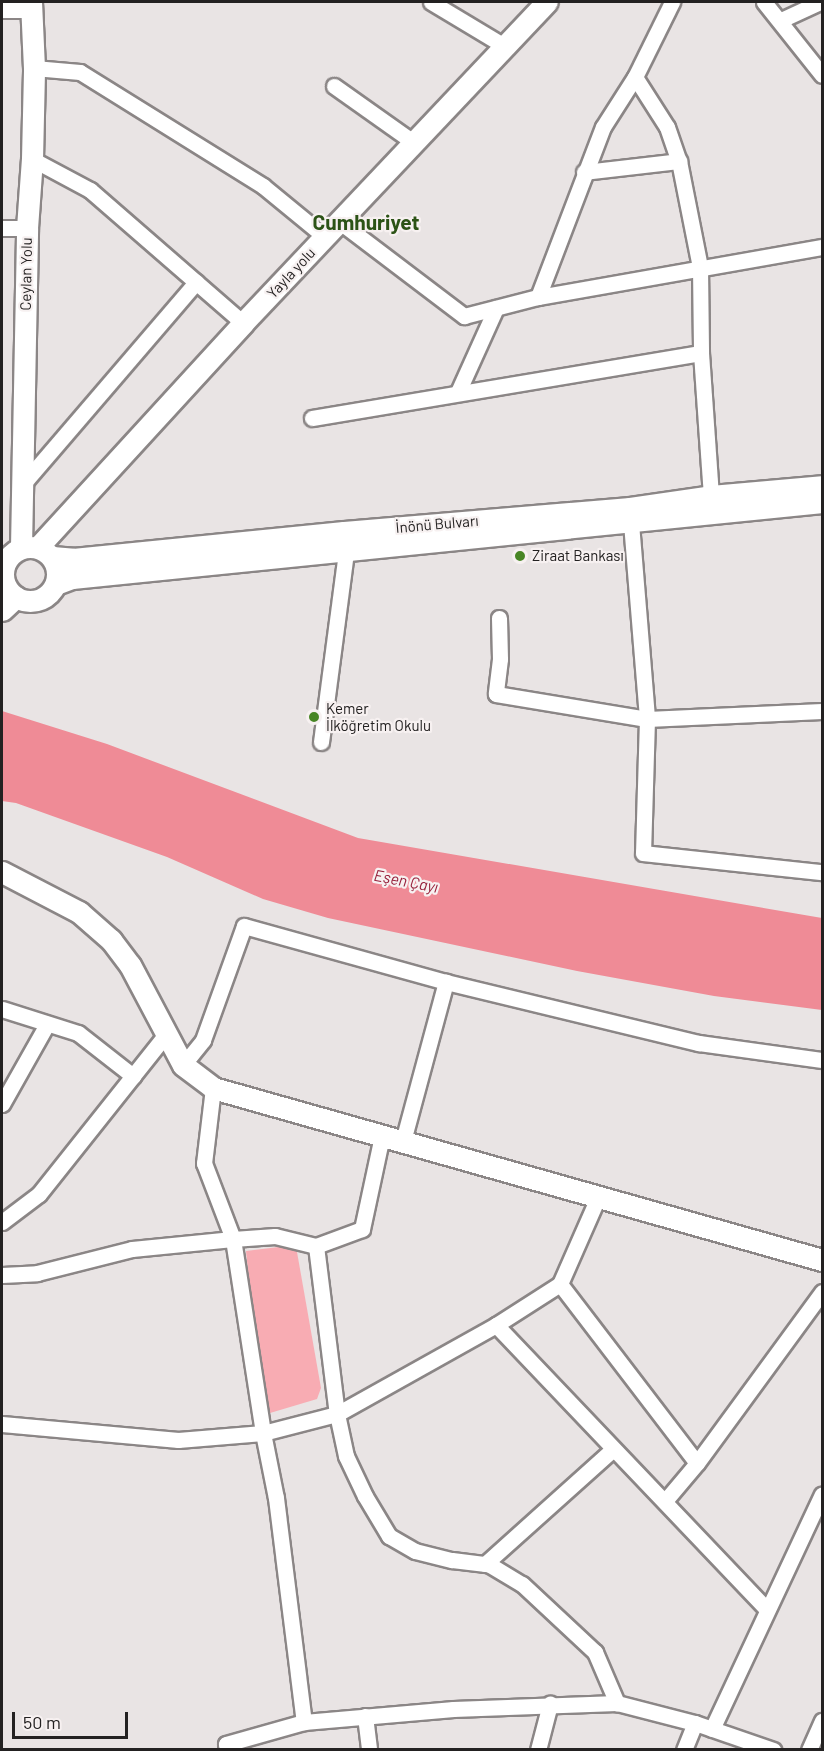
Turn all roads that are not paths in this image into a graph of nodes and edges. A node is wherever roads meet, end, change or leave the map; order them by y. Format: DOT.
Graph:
graph roads {
  1 [pos="430,2"];
  2 [pos="547,2"];
  3 [pos="672,2"];
  4 [pos="764,2"];
  5 [pos="820,2"];
  6 [pos="31,6"];
  7 [pos="2,10"];
  8 [pos="781,20"];
  9 [pos="506,46"];
  10 [pos="34,68"];
  11 [pos="822,75"];
  12 [pos="635,77"];
  13 [pos="334,86"];
  14 [pos="413,142"];
  15 [pos="32,159"];
  16 [pos="679,160"];
  17 [pos="584,172"];
  18 [pos="340,222"];
  19 [pos="2,228"];
  20 [pos="27,228"];
  21 [pos="325,237"];
  22 [pos="822,247"];
  23 [pos="700,267"];
  24 [pos="196,282"];
  25 [pos="538,297"];
  26 [pos="496,308"];
  27 [pos="243,323"];
  28 [pos="701,353"];
  29 [pos="458,392"];
  30 [pos="312,418"];
  31 [pos="23,484"];
  32 [pos="822,486"];
  33 [pos="711,496"];
  34 [pos="822,502"];
  35 [pos="631,515"];
  36 [pos="345,541"];
  37 [pos="37,550"];
  38 [pos="56,584"];
  39 [pos="9,603"];
  40 [pos="499,618"];
  41 [pos="822,711"];
  42 [pos="648,719"];
  43 [pos="321,742"];
  44 [pos="2,872"];
  45 [pos="822,872"];
  46 [pos="446,981"];
  47 [pos="2,1009"];
  48 [pos="47,1024"];
  49 [pos="167,1033"];
  50 [pos="822,1060"];
  51 [pos="183,1065"];
  52 [pos="133,1076"];
  53 [pos="213,1088"];
  54 [pos="2,1104"];
  55 [pos="382,1136"];
  56 [pos="403,1142"];
  57 [pos="599,1195"];
  58 [pos="2,1222"];
  59 [pos="233,1239"];
  60 [pos="316,1246"];
  61 [pos="822,1260"];
  62 [pos="2,1275"];
  63 [pos="560,1284"];
  64 [pos="822,1292"];
  65 [pos="496,1325"];
  66 [pos="337,1414"];
  67 [pos="2,1424"];
  68 [pos="263,1433"];
  69 [pos="614,1449"];
  70 [pos="696,1462"];
  71 [pos="822,1494"];
  72 [pos="665,1501"];
  73 [pos="485,1564"];
  74 [pos="767,1610"];
  75 [pos="617,1703"];
  76 [pos="550,1704"];
  77 [pos="365,1716"];
  78 [pos="822,1721"];
  79 [pos="304,1722"];
  80 [pos="694,1723"];
  81 [pos="711,1729"];
  82 [pos="227,1749"];
  83 [pos="369,1749"];
  84 [pos="538,1749"];
  85 [pos="684,1749"];
  86 [pos="773,1749"];
  87 [pos="809,1749"];
  1 -- 9 [label="street"];
  2 -- 9 [label="street, Yayla yolu"];
  3 -- 12 [label="street"];
  4 -- 8 [label="street"];
  5 -- 8 [label="street"];
  6 -- 7 [label="street"];
  6 -- 10 [label="street, Ceylan Yolu"];
  8 -- 11 [label="street"];
  9 -- 14 [label="street, Yayla yolu"];
  10 -- 15 [label="street, Ceylan Yolu"];
  10 -- 21 [label="street"];
  12 -- 16 [label="street"];
  12 -- 17 [label="street"];
  13 -- 14 [label="street"];
  14 -- 18 [label="street, Yayla yolu"];
  15 -- 20 [label="street, Ceylan Yolu"];
  15 -- 24 [label="street"];
  16 -- 17 [label="street"];
  16 -- 23 [label="street"];
  17 -- 25 [label="street"];
  18 -- 21 [label="street, Yayla yolu"];
  18 -- 26 [label="street"];
  19 -- 20 [label="street"];
  20 -- 31 [label="street, Ceylan Yolu"];
  21 -- 27 [label="street, Yayla yolu"];
  22 -- 23 [label="street"];
  23 -- 25 [label="street"];
  23 -- 28 [label="street"];
  24 -- 27 [label="street"];
  24 -- 31 [label="street"];
  25 -- 26 [label="street"];
  26 -- 29 [label="street"];
  27 -- 37 [label="street, Yayla yolu"];
  28 -- 29 [label="street"];
  28 -- 33 [label="street"];
  29 -- 30 [label="street"];
  31 -- 37 [label="street, Ceylan Yolu"];
  32 -- 33 [label="street, İnönü Bulvarı"];
  33 -- 35 [label="street, İnönü Bulvarı"];
  34 -- 35 [label="street, İnönü Bulvarı"];
  35 -- 36 [label="street, İnönü Bulvarı"];
  35 -- 42 [label="street"];
  36 -- 37 [label="street, İnönü Bulvarı"];
  36 -- 38 [label="street, İnönü Bulvarı"];
  36 -- 43 [label="street"];
  37 -- 38 [label="street"];
  37 -- 39 [label="street"];
  38 -- 39 [label="street"];
  40 -- 42 [label="street"];
  41 -- 42 [label="street"];
  42 -- 45 [label="street"];
  44 -- 49 [label="street"];
  46 -- 50 [label="street"];
  46 -- 51 [label="street"];
  46 -- 56 [label="street"];
  47 -- 48 [label="street"];
  48 -- 52 [label="street"];
  48 -- 54 [label="street"];
  49 -- 51 [label="street"];
  49 -- 52 [label="street"];
  51 -- 53 [label="street"];
  52 -- 58 [label="street"];
  53 -- 55 [label="street"];
  53 -- 59 [label="street"];
  55 -- 56 [label="street"];
  55 -- 60 [label="street"];
  56 -- 57 [label="street"];
  57 -- 61 [label="street"];
  57 -- 63 [label="street"];
  59 -- 60 [label="street"];
  59 -- 62 [label="street"];
  59 -- 68 [label="street"];
  60 -- 66 [label="street"];
  63 -- 65 [label="street"];
  63 -- 70 [label="street"];
  64 -- 70 [label="street"];
  65 -- 66 [label="street"];
  65 -- 69 [label="street"];
  66 -- 68 [label="street"];
  66 -- 73 [label="street"];
  67 -- 68 [label="street"];
  68 -- 79 [label="street"];
  69 -- 72 [label="street"];
  69 -- 73 [label="street"];
  70 -- 72 [label="street"];
  71 -- 74 [label="street"];
  72 -- 74 [label="street"];
  73 -- 75 [label="street"];
  74 -- 81 [label="street"];
  75 -- 76 [label="street"];
  75 -- 80 [label="street"];
  76 -- 77 [label="street"];
  76 -- 84 [label="street"];
  77 -- 79 [label="street"];
  77 -- 83 [label="street"];
  78 -- 87 [label="street"];
  79 -- 82 [label="street"];
  80 -- 81 [label="street"];
  80 -- 85 [label="street"];
  81 -- 86 [label="street"];
}
